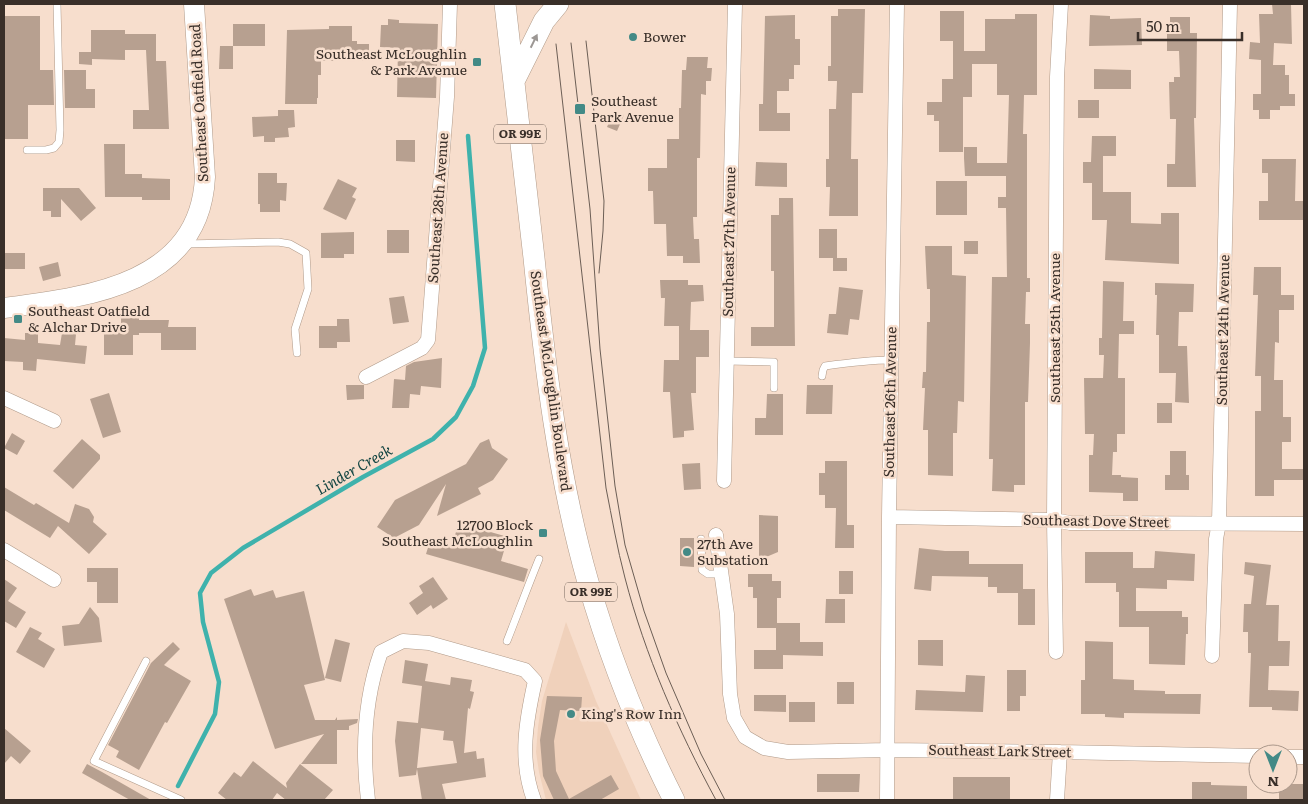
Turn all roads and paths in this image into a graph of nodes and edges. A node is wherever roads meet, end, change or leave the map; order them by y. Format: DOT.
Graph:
graph roads {
  1 [pos="57,4"];
  2 [pos="194,4"];
  3 [pos="450,4"];
  4 [pos="505,4"];
  5 [pos="558,4"];
  6 [pos="735,4"];
  7 [pos="897,4"];
  8 [pos="1061,4"];
  9 [pos="1230,4"];
  10 [pos="514,81"];
  11 [pos="27,150"];
  12 [pos="182,244"];
  13 [pos="4,308"];
  14 [pos="297,353"];
  15 [pos="891,360"];
  16 [pos="727,361"];
  17 [pos="822,376"];
  18 [pos="366,377"];
  19 [pos="774,388"];
  20 [pos="4,398"];
  21 [pos="54,421"];
  22 [pos="724,481"];
  23 [pos="888,516"];
  24 [pos="1054,520"];
  25 [pos="1220,523"];
  26 [pos="1304,524"];
  27 [pos="716,535"];
  28 [pos="701,540"];
  29 [pos="4,550"];
  30 [pos="539,559"];
  31 [pos="722,574"];
  32 [pos="54,580"];
  33 [pos="508,641"];
  34 [pos="1056,652"];
  35 [pos="1212,656"];
  36 [pos="146,661"];
  37 [pos="888,750"];
  38 [pos="1060,752"];
  39 [pos="1248,756"];
  40 [pos="181,800"];
  41 [pos="368,800"];
  42 [pos="534,800"];
  43 [pos="674,800"];
  44 [pos="887,800"];
  45 [pos="1057,800"];
  1 -- 11 [label="lane"];
  2 -- 12 [label="main road, Southeast Oatfield Road"];
  3 -- 18 [label="street, Southeast 28th Avenue"];
  4 -- 10 [label="main road, Southeast McLoughlin Boulevard / OR 99E"];
  10 -- 5 [label="main road, one-way"];
  6 -- 16 [label="street, Southeast 27th Avenue"];
  7 -- 15 [label="street, Southeast 26th Avenue"];
  8 -- 24 [label="street, Southeast 25th Avenue"];
  9 -- 25 [label="street, Southeast 24th Avenue"];
  10 -- 43 [label="main road, Southeast McLoughlin Boulevard / OR 99E"];
  12 -- 13 [label="main road, Southeast Oatfield Road"];
  12 -- 14 [label="lane"];
  15 -- 17 [label="lane"];
  15 -- 23 [label="street, Southeast 26th Avenue"];
  16 -- 19 [label="lane"];
  16 -- 22 [label="street, Southeast 27th Avenue"];
  20 -- 21 [label="street"];
  23 -- 24 [label="street, Southeast Dove Street"];
  23 -- 37 [label="street, Southeast 26th Avenue"];
  24 -- 25 [label="street, Southeast Dove Street"];
  24 -- 34 [label="street, Southeast 25th Avenue"];
  25 -- 26 [label="street, Southeast Dove Street"];
  25 -- 35 [label="street, Southeast 24th Avenue"];
  27 -- 31 [label="street"];
  28 -- 31 [label="lane"];
  29 -- 32 [label="street"];
  30 -- 33 [label="lane"];
  31 -- 37 [label="street, Southeast Lark Street"];
  36 -- 40 [label="lane"];
  37 -- 38 [label="street, Southeast Lark Street"];
  37 -- 44 [label="street, Southeast 26th Avenue"];
  38 -- 39 [label="street, Southeast Lark Street"];
  38 -- 45 [label="street"];
  41 -- 42 [label="street"];
}
